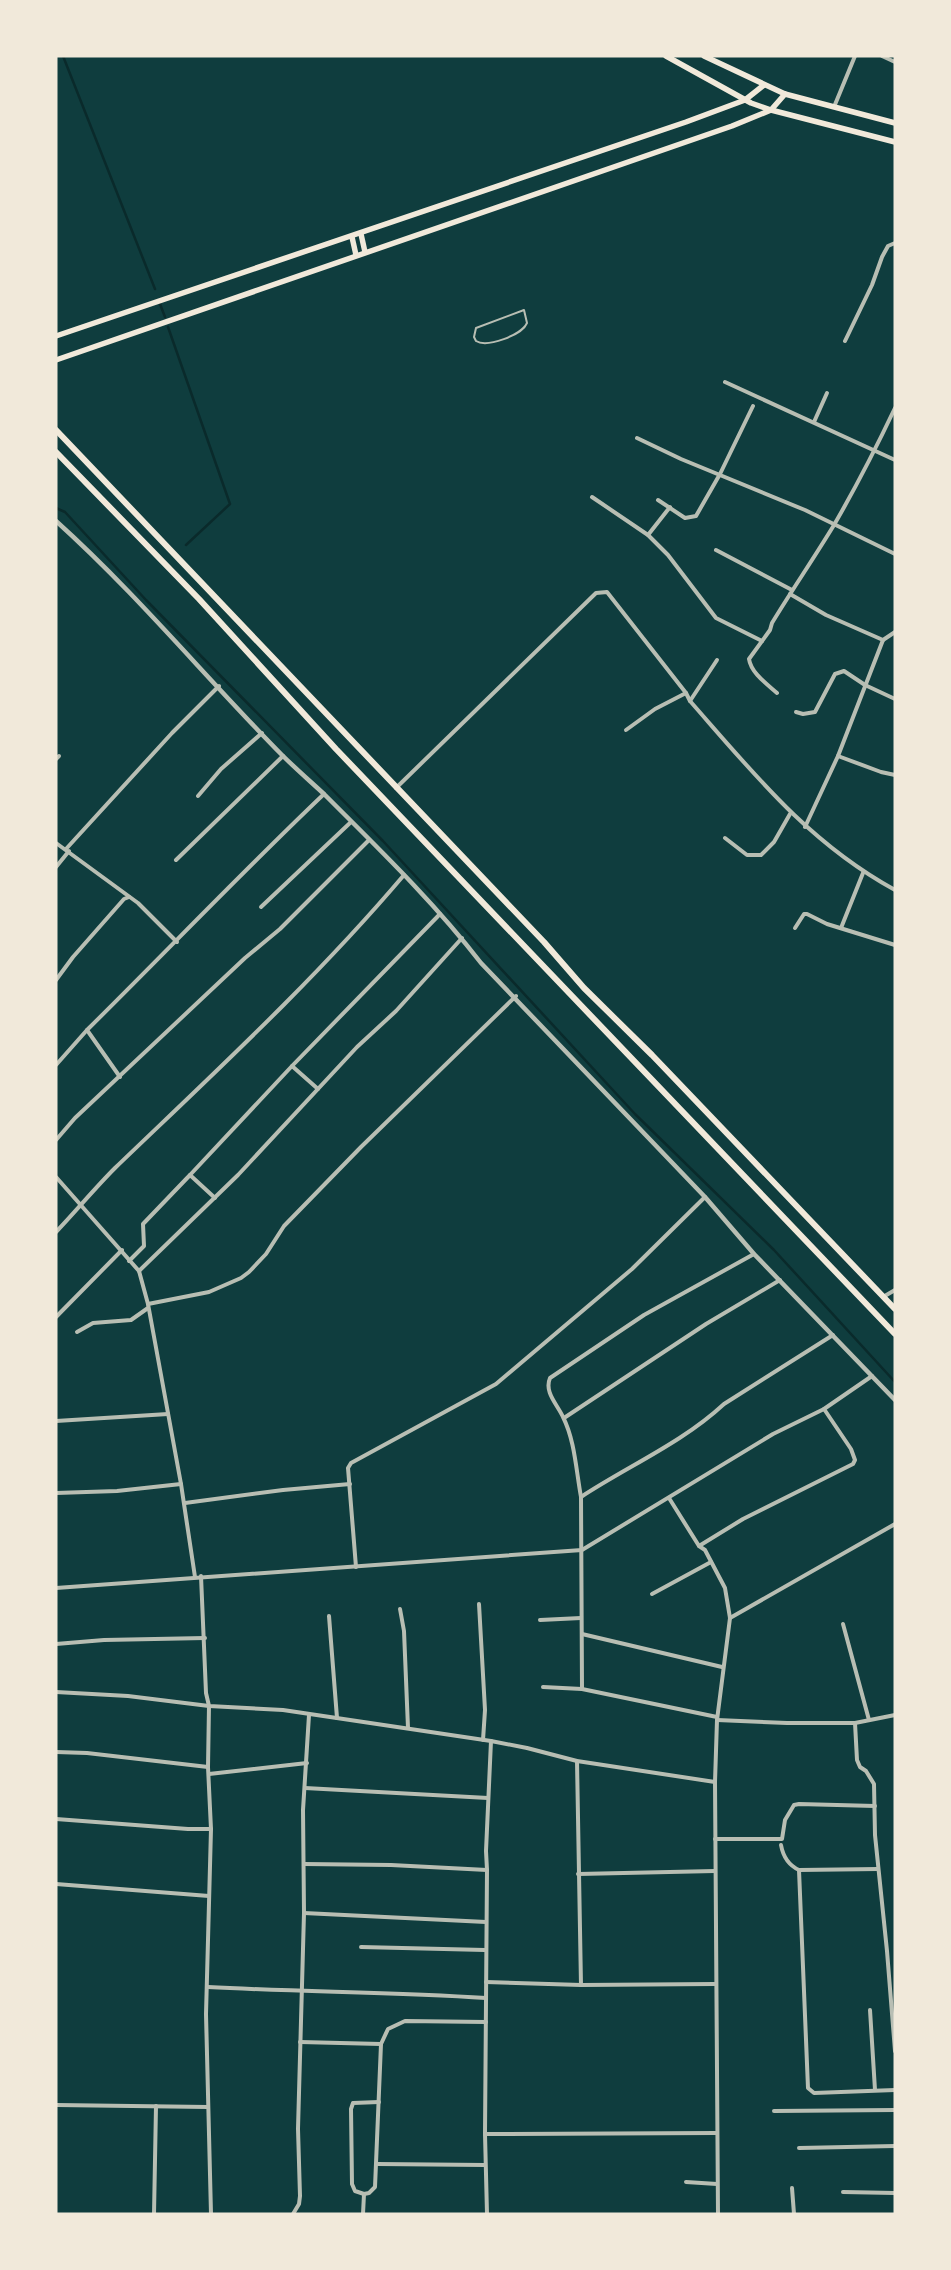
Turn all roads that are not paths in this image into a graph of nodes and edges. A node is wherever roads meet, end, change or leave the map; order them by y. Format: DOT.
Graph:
graph roads {
  1 [pos="666,56"];
  2 [pos="704,56"];
  3 [pos="855,56"];
  4 [pos="882,56"];
  5 [pos="895,62"];
  6 [pos="764,84"];
  7 [pos="785,94"];
  8 [pos="745,100"];
  9 [pos="834,107"];
  10 [pos="772,110"];
  11 [pos="895,124"];
  12 [pos="895,142"];
  13 [pos="360,234"];
  14 [pos="352,237"];
  15 [pos="895,243"];
  16 [pos="365,252"];
  17 [pos="356,255"];
  18 [pos="524,310"];
  19 [pos="56,336"];
  20 [pos="845,342"];
  21 [pos="56,360"];
  22 [pos="725,382"];
  23 [pos="827,394"];
  24 [pos="753,406"];
  25 [pos="895,408"];
  26 [pos="814,422"];
  27 [pos="56,430"];
  28 [pos="637,438"];
  29 [pos="875,450"];
  30 [pos="56,452"];
  31 [pos="895,460"];
  32 [pos="720,474"];
  33 [pos="592,497"];
  34 [pos="658,500"];
  35 [pos="670,507"];
  36 [pos="56,522"];
  37 [pos="834,525"];
  38 [pos="648,535"];
  39 [pos="716,550"];
  40 [pos="895,554"];
  41 [pos="792,590"];
  42 [pos="790,594"];
  43 [pos="895,632"];
  44 [pos="883,640"];
  45 [pos="762,641"];
  46 [pos="717,660"];
  47 [pos="865,685"];
  48 [pos="219,686"];
  49 [pos="777,692"];
  50 [pos="686,693"];
  51 [pos="895,699"];
  52 [pos="690,701"];
  53 [pos="796,712"];
  54 [pos="626,730"];
  55 [pos="262,734"];
  56 [pos="283,756"];
  57 [pos="838,756"];
  58 [pos="895,775"];
  59 [pos="396,788"];
  60 [pos="324,794"];
  61 [pos="198,796"];
  62 [pos="790,814"];
  63 [pos="351,822"];
  64 [pos="805,827"];
  65 [pos="725,838"];
  66 [pos="369,840"];
  67 [pos="56,843"];
  68 [pos="67,850"];
  69 [pos="176,860"];
  70 [pos="56,868"];
  71 [pos="863,873"];
  72 [pos="404,875"];
  73 [pos="895,890"];
  74 [pos="129,897"];
  75 [pos="261,907"];
  76 [pos="440,914"];
  77 [pos="795,928"];
  78 [pos="840,928"];
  79 [pos="462,938"];
  80 [pos="177,942"];
  81 [pos="895,945"];
  82 [pos="56,980"];
  83 [pos="516,996"];
  84 [pos="87,1030"];
  85 [pos="56,1065"];
  86 [pos="292,1066"];
  87 [pos="120,1077"];
  88 [pos="318,1089"];
  89 [pos="56,1140"];
  90 [pos="190,1175"];
  91 [pos="56,1177"];
  92 [pos="705,1197"];
  93 [pos="215,1198"];
  94 [pos="83,1205"];
  95 [pos="56,1232"];
  96 [pos="122,1250"];
  97 [pos="754,1254"];
  98 [pos="129,1261"];
  99 [pos="139,1271"];
  100 [pos="780,1280"];
  101 [pos="895,1290"];
  102 [pos="883,1297"];
  103 [pos="148,1306"];
  104 [pos="895,1309"];
  105 [pos="56,1317"];
  106 [pos="78,1332"];
  107 [pos="834,1334"];
  108 [pos="895,1334"];
  109 [pos="872,1376"];
  110 [pos="895,1400"];
  111 [pos="824,1409"];
  112 [pos="168,1414"];
  113 [pos="564,1418"];
  114 [pos="56,1421"];
  115 [pos="181,1484"];
  116 [pos="350,1484"];
  117 [pos="56,1493"];
  118 [pos="581,1497"];
  119 [pos="669,1498"];
  120 [pos="185,1503"];
  121 [pos="895,1524"];
  122 [pos="699,1546"];
  123 [pos="582,1550"];
  124 [pos="710,1562"];
  125 [pos="356,1567"];
  126 [pos="201,1576"];
  127 [pos="194,1577"];
  128 [pos="56,1588"];
  129 [pos="652,1594"];
  130 [pos="479,1604"];
  131 [pos="400,1609"];
  132 [pos="329,1616"];
  133 [pos="581,1618"];
  134 [pos="730,1618"];
  135 [pos="540,1620"];
  136 [pos="843,1624"];
  137 [pos="582,1634"];
  138 [pos="205,1638"];
  139 [pos="56,1644"];
  140 [pos="722,1668"];
  141 [pos="543,1687"];
  142 [pos="582,1689"];
  143 [pos="56,1692"];
  144 [pos="209,1706"];
  145 [pos="310,1715"];
  146 [pos="895,1715"];
  147 [pos="337,1718"];
  148 [pos="717,1718"];
  149 [pos="869,1720"];
  150 [pos="855,1722"];
  151 [pos="408,1728"];
  152 [pos="483,1740"];
  153 [pos="491,1742"];
  154 [pos="56,1752"];
  155 [pos="577,1761"];
  156 [pos="307,1763"];
  157 [pos="208,1767"];
  158 [pos="209,1774"];
  159 [pos="715,1782"];
  160 [pos="305,1788"];
  161 [pos="488,1798"];
  162 [pos="875,1806"];
  163 [pos="56,1818"];
  164 [pos="211,1829"];
  165 [pos="715,1839"];
  166 [pos="781,1845"];
  167 [pos="304,1864"];
  168 [pos="878,1869"];
  169 [pos="487,1870"];
  170 [pos="799,1870"];
  171 [pos="715,1872"];
  172 [pos="578,1874"];
  173 [pos="56,1884"];
  174 [pos="209,1896"];
  175 [pos="304,1913"];
  176 [pos="486,1922"];
  177 [pos="361,1947"];
  178 [pos="486,1950"];
  179 [pos="486,1982"];
  180 [pos="715,1984"];
  181 [pos="581,1985"];
  182 [pos="208,1987"];
  183 [pos="302,1992"];
  184 [pos="486,1998"];
  185 [pos="870,2010"];
  186 [pos="486,2022"];
  187 [pos="300,2042"];
  188 [pos="381,2044"];
  189 [pos="895,2051"];
  190 [pos="875,2090"];
  191 [pos="895,2090"];
  192 [pos="378,2102"];
  193 [pos="56,2105"];
  194 [pos="156,2106"];
  195 [pos="208,2107"];
  196 [pos="895,2110"];
  197 [pos="774,2111"];
  198 [pos="716,2133"];
  199 [pos="485,2134"];
  200 [pos="895,2146"];
  201 [pos="799,2148"];
  202 [pos="377,2164"];
  203 [pos="485,2165"];
  204 [pos="686,2182"];
  205 [pos="718,2184"];
  206 [pos="792,2188"];
  207 [pos="844,2192"];
  208 [pos="895,2193"];
  209 [pos="364,2194"];
  210 [pos="154,2214"];
  211 [pos="211,2214"];
  212 [pos="293,2214"];
  213 [pos="363,2214"];
  214 [pos="487,2214"];
  215 [pos="718,2214"];
  216 [pos="794,2214"];
  1 -- 8 [label="main road"];
  2 -- 6 [label="main road"];
  3 -- 9 [label="street"];
  4 -- 5 [label="street"];
  6 -- 7 [label="main road"];
  6 -- 8 [label="main road"];
  7 -- 9 [label="main road"];
  7 -- 10 [label="main road"];
  8 -- 10 [label="main road"];
  8 -- 13 [label="main road"];
  9 -- 11 [label="main road"];
  10 -- 12 [label="main road"];
  10 -- 16 [label="main road"];
  13 -- 14 [label="main road"];
  13 -- 16 [label="main road"];
  14 -- 17 [label="main road"];
  14 -- 19 [label="main road"];
  15 -- 20 [label="street"];
  16 -- 17 [label="main road"];
  17 -- 21 [label="main road"];
  18 -- 18 [label="lane"];
  22 -- 26 [label="street"];
  23 -- 26 [label="street"];
  24 -- 32 [label="street"];
  25 -- 29 [label="street"];
  26 -- 29 [label="street"];
  27 -- 59 [label="highway"];
  28 -- 32 [label="street"];
  29 -- 31 [label="street"];
  29 -- 37 [label="street"];
  30 -- 108 [label="highway"];
  32 -- 35 [label="street"];
  32 -- 37 [label="street"];
  33 -- 38 [label="street"];
  34 -- 35 [label="street"];
  35 -- 38 [label="street"];
  36 -- 48 [label="street"];
  37 -- 40 [label="street"];
  37 -- 41 [label="street"];
  38 -- 45 [label="street"];
  39 -- 41 [label="street"];
  41 -- 42 [label="street"];
  42 -- 44 [label="street"];
  42 -- 45 [label="street"];
  43 -- 44 [label="street"];
  44 -- 47 [label="street"];
  45 -- 49 [label="street"];
  46 -- 52 [label="street"];
  47 -- 51 [label="street"];
  47 -- 53 [label="street"];
  47 -- 57 [label="street"];
  48 -- 55 [label="street"];
  48 -- 68 [label="street"];
  50 -- 52 [label="street"];
  50 -- 54 [label="street"];
  50 -- 59 [label="street"];
  52 -- 62 [label="street"];
  55 -- 56 [label="street"];
  55 -- 61 [label="street"];
  56 -- 60 [label="street"];
  56 -- 69 [label="street"];
  57 -- 58 [label="street"];
  57 -- 64 [label="street"];
  59 -- 102 [label="highway"];
  60 -- 63 [label="street"];
  60 -- 80 [label="street"];
  62 -- 64 [label="street"];
  62 -- 65 [label="street"];
  63 -- 66 [label="street"];
  63 -- 75 [label="street"];
  64 -- 71 [label="street"];
  66 -- 72 [label="street"];
  66 -- 87 [label="street"];
  67 -- 68 [label="street"];
  68 -- 70 [label="street"];
  68 -- 74 [label="street"];
  71 -- 73 [label="street"];
  71 -- 78 [label="street"];
  72 -- 76 [label="street"];
  72 -- 94 [label="street"];
  74 -- 80 [label="street"];
  74 -- 82 [label="street"];
  76 -- 79 [label="street"];
  76 -- 86 [label="street"];
  77 -- 78 [label="street"];
  78 -- 81 [label="street"];
  79 -- 83 [label="street"];
  79 -- 88 [label="street"];
  80 -- 84 [label="street"];
  83 -- 92 [label="street"];
  83 -- 103 [label="street"];
  84 -- 85 [label="street"];
  84 -- 87 [label="street"];
  86 -- 88 [label="street"];
  86 -- 90 [label="street"];
  87 -- 89 [label="street"];
  88 -- 93 [label="street"];
  90 -- 93 [label="street"];
  90 -- 98 [label="street"];
  91 -- 94 [label="street"];
  92 -- 97 [label="street"];
  92 -- 116 [label="street"];
  93 -- 99 [label="street"];
  94 -- 95 [label="street"];
  94 -- 96 [label="street"];
  96 -- 98 [label="street"];
  96 -- 105 [label="street"];
  97 -- 100 [label="street"];
  97 -- 113 [label="street"];
  98 -- 99 [label="street"];
  99 -- 103 [label="street"];
  100 -- 107 [label="street"];
  100 -- 113 [label="street"];
  101 -- 102 [label="street"];
  102 -- 104 [label="highway"];
  103 -- 106 [label="street"];
  103 -- 112 [label="street"];
  107 -- 109 [label="street"];
  107 -- 118 [label="street"];
  109 -- 110 [label="street"];
  109 -- 111 [label="street"];
  111 -- 119 [label="street"];
  111 -- 122 [label="street"];
  112 -- 114 [label="street"];
  112 -- 115 [label="street"];
  113 -- 118 [label="street"];
  115 -- 117 [label="street"];
  115 -- 120 [label="street"];
  116 -- 120 [label="street"];
  116 -- 125 [label="street"];
  118 -- 123 [label="street"];
  119 -- 122 [label="street"];
  119 -- 123 [label="street"];
  120 -- 127 [label="street"];
  121 -- 134 [label="street"];
  122 -- 124 [label="street"];
  123 -- 125 [label="street"];
  123 -- 133 [label="street"];
  124 -- 129 [label="street"];
  124 -- 134 [label="street"];
  125 -- 126 [label="street"];
  126 -- 127 [label="street"];
  126 -- 138 [label="street"];
  127 -- 128 [label="street"];
  130 -- 152 [label="street"];
  131 -- 151 [label="street"];
  132 -- 147 [label="street"];
  133 -- 135 [label="street"];
  133 -- 137 [label="street"];
  134 -- 140 [label="street"];
  136 -- 149 [label="street"];
  137 -- 140 [label="street"];
  137 -- 142 [label="street"];
  138 -- 139 [label="street"];
  138 -- 144 [label="street"];
  140 -- 148 [label="street"];
  141 -- 142 [label="street"];
  142 -- 148 [label="street"];
  143 -- 144 [label="street"];
  144 -- 145 [label="street"];
  144 -- 157 [label="street"];
  145 -- 147 [label="street"];
  145 -- 156 [label="street"];
  146 -- 149 [label="street"];
  147 -- 151 [label="street"];
  148 -- 150 [label="street"];
  148 -- 159 [label="street"];
  149 -- 150 [label="street"];
  150 -- 162 [label="street"];
  151 -- 152 [label="street"];
  152 -- 153 [label="street"];
  153 -- 155 [label="street"];
  153 -- 161 [label="street"];
  154 -- 157 [label="street"];
  155 -- 159 [label="street"];
  155 -- 172 [label="street"];
  156 -- 158 [label="street"];
  156 -- 160 [label="street"];
  157 -- 158 [label="street"];
  158 -- 164 [label="street"];
  159 -- 165 [label="street"];
  160 -- 161 [label="street"];
  160 -- 167 [label="street"];
  161 -- 169 [label="street"];
  162 -- 165 [label="street"];
  162 -- 168 [label="street"];
  163 -- 164 [label="street"];
  164 -- 174 [label="street"];
  165 -- 171 [label="street"];
  166 -- 170 [label="street"];
  167 -- 169 [label="street"];
  167 -- 175 [label="street"];
  168 -- 170 [label="street"];
  168 -- 189 [label="street"];
  169 -- 176 [label="street"];
  170 -- 190 [label="street"];
  171 -- 172 [label="street"];
  171 -- 180 [label="street"];
  172 -- 181 [label="street"];
  173 -- 174 [label="street"];
  174 -- 182 [label="street"];
  175 -- 176 [label="street"];
  175 -- 183 [label="street"];
  176 -- 178 [label="street"];
  177 -- 178 [label="street"];
  178 -- 179 [label="street"];
  179 -- 181 [label="street"];
  179 -- 184 [label="street"];
  180 -- 181 [label="street"];
  180 -- 198 [label="street"];
  182 -- 183 [label="street"];
  182 -- 195 [label="street"];
  183 -- 184 [label="street"];
  183 -- 187 [label="street"];
  184 -- 186 [label="street"];
  185 -- 190 [label="street"];
  186 -- 188 [label="street"];
  186 -- 199 [label="street"];
  187 -- 188 [label="street"];
  187 -- 212 [label="street"];
  188 -- 192 [label="street"];
  190 -- 191 [label="street"];
  192 -- 202 [label="street"];
  192 -- 209 [label="street"];
  193 -- 194 [label="street"];
  194 -- 195 [label="street"];
  194 -- 210 [label="street"];
  195 -- 211 [label="street"];
  196 -- 197 [label="street"];
  198 -- 199 [label="street"];
  198 -- 205 [label="street"];
  199 -- 203 [label="street"];
  200 -- 201 [label="street"];
  202 -- 203 [label="street"];
  202 -- 209 [label="street"];
  203 -- 214 [label="street"];
  204 -- 205 [label="street"];
  205 -- 215 [label="street"];
  206 -- 216 [label="street"];
  207 -- 208 [label="street"];
  209 -- 213 [label="street"];
}
